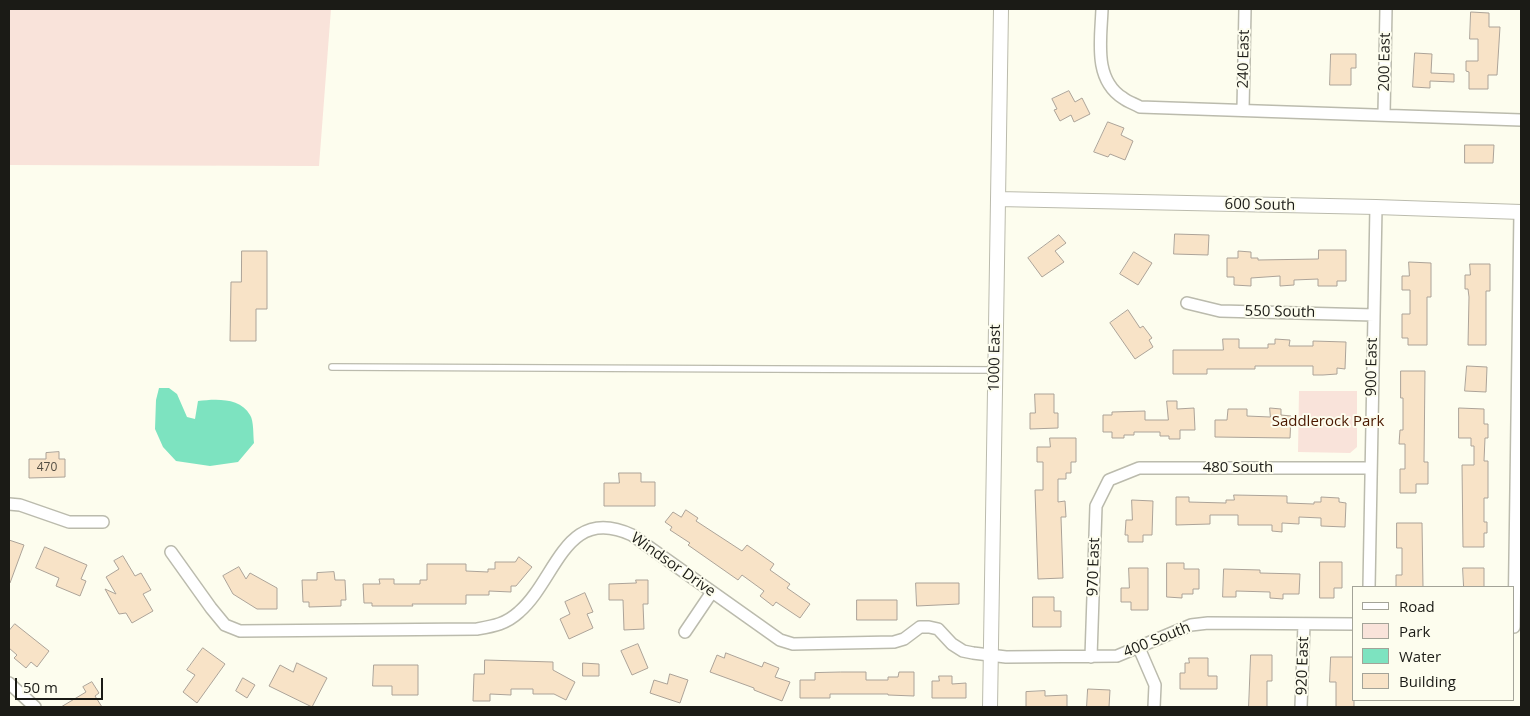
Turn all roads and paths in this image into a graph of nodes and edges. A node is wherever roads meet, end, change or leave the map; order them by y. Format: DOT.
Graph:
graph roads {
  1 [pos="1000,9"];
  2 [pos="1102,9"];
  3 [pos="1245,9"];
  4 [pos="1386,9"];
  5 [pos="1243,109"];
  6 [pos="1384,114"];
  7 [pos="1521,120"];
  8 [pos="998,200"];
  9 [pos="1376,207"];
  10 [pos="1521,212"];
  11 [pos="1187,303"];
  12 [pos="1374,315"];
  13 [pos="332,367"];
  14 [pos="994,370"];
  15 [pos="1370,468"];
  16 [pos="1109,480"];
  17 [pos="9,504"];
  18 [pos="103,522"];
  19 [pos="171,552"];
  20 [pos="1368,586"];
  21 [pos="1515,586"];
  22 [pos="712,592"];
  23 [pos="1304,624"];
  24 [pos="1352,624"];
  25 [pos="685,632"];
  26 [pos="1139,648"];
  27 [pos="991,655"];
  28 [pos="1091,657"];
  29 [pos="9,683"];
  30 [pos="34,707"];
  31 [pos="990,707"];
  32 [pos="1154,707"];
  33 [pos="1301,707"];
  1 -- 8 [label="street, 1000 East"];
  2 -- 5 [label="street"];
  3 -- 5 [label="street, 240 East"];
  4 -- 6 [label="street, 200 East"];
  5 -- 6 [label="street"];
  6 -- 7 [label="street"];
  8 -- 9 [label="street, 600 South"];
  8 -- 14 [label="street, 1000 East"];
  9 -- 10 [label="street, 600 South"];
  9 -- 12 [label="street, 900 East"];
  10 -- 21 [label="street"];
  11 -- 12 [label="street, 550 South"];
  12 -- 15 [label="street, 900 East"];
  13 -- 14 [label="lane"];
  14 -- 27 [label="street, 1000 East"];
  15 -- 16 [label="street, 480 South"];
  15 -- 20 [label="street, 900 East"];
  16 -- 28 [label="street, 970 East"];
  17 -- 18 [label="street"];
  19 -- 22 [label="street, Windsor Drive"];
  22 -- 25 [label="street"];
  22 -- 27 [label="street, Windsor Drive"];
  23 -- 24 [label="street, 400 South"];
  23 -- 26 [label="street, 400 South"];
  23 -- 33 [label="street, 920 East"];
  26 -- 28 [label="street, 400 South"];
  26 -- 32 [label="street"];
  27 -- 28 [label="street, 400 South"];
  27 -- 31 [label="street, 1000 East"];
  29 -- 30 [label="street"];
}
